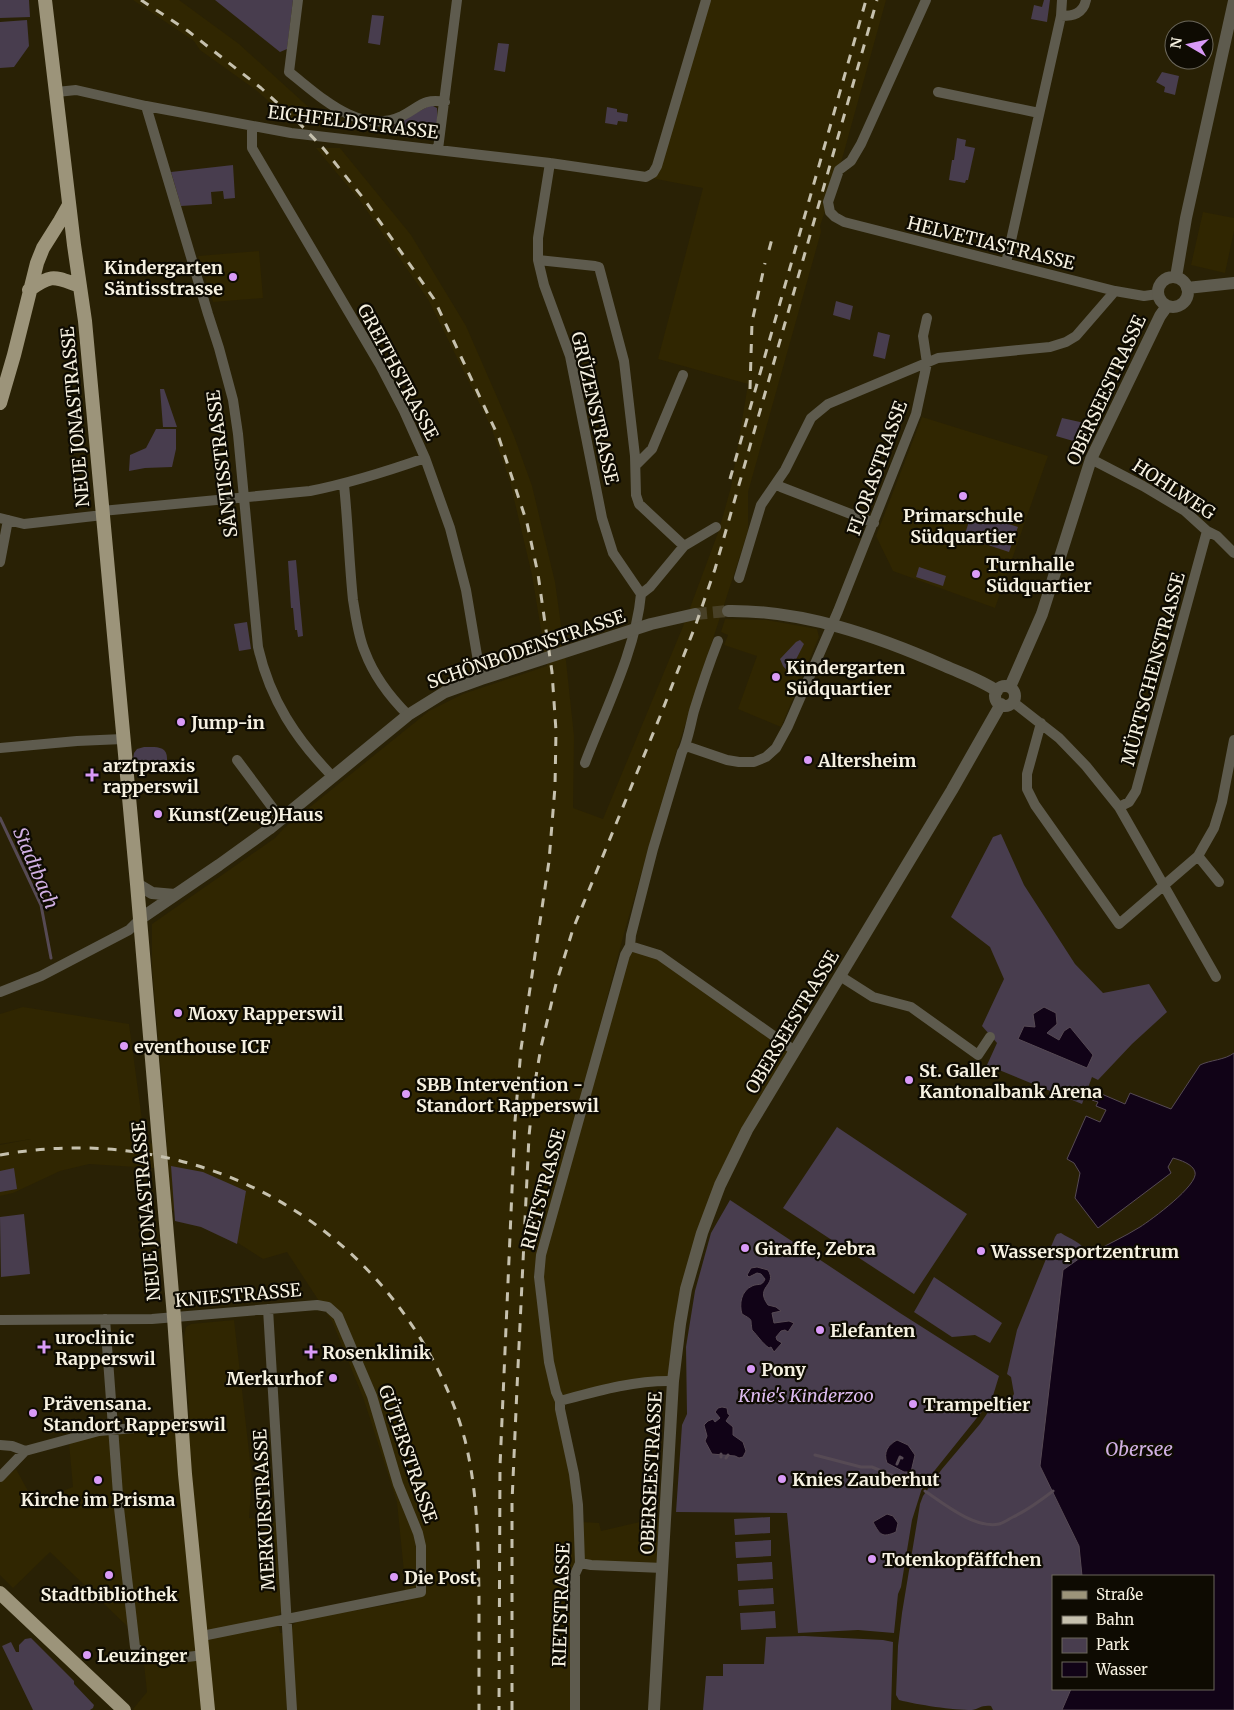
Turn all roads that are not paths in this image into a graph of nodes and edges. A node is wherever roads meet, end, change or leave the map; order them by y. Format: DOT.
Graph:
graph roads {
  1 [pos="45,0"];
  2 [pos="298,0"];
  3 [pos="458,0"];
  4 [pos="706,0"];
  5 [pos="926,0"];
  6 [pos="1062,0"];
  7 [pos="1086,0"];
  8 [pos="1234,1"];
  9 [pos="1061,16"];
  10 [pos="57,92"];
  11 [pos="938,92"];
  12 [pos="445,102"];
  13 [pos="146,106"];
  14 [pos="1039,113"];
  15 [pos="252,126"];
  16 [pos="438,149"];
  17 [pos="550,163"];
  18 [pos="69,205"];
  19 [pos="538,260"];
  20 [pos="1006,263"];
  21 [pos="1176,277"];
  22 [pos="1234,283"];
  23 [pos="80,286"];
  24 [pos="1187,288"];
  25 [pos="30,290"];
  26 [pos="1115,292"];
  27 [pos="1158,294"];
  28 [pos="1167,306"];
  29 [pos="927,318"];
  30 [pos="927,363"];
  31 [pos="683,375"];
  32 [pos="0,403"];
  33 [pos="425,458"];
  34 [pos="1091,459"];
  35 [pos="636,466"];
  36 [pos="776,484"];
  37 [pos="344,485"];
  38 [pos="244,498"];
  39 [pos="103,513"];
  40 [pos="4,519"];
  41 [pos="874,523"];
  42 [pos="716,527"];
  43 [pos="1207,531"];
  44 [pos="684,546"];
  45 [pos="1234,553"];
  46 [pos="0,562"];
  47 [pos="739,578"];
  48 [pos="641,594"];
  49 [pos="728,611"];
  50 [pos="695,614"];
  51 [pos="832,624"];
  52 [pos="636,629"];
  53 [pos="718,641"];
  54 [pos="481,679"];
  55 [pos="1010,687"];
  56 [pos="996,691"];
  57 [pos="1007,703"];
  58 [pos="408,715"];
  59 [pos="1041,723"];
  60 [pos="123,740"];
  61 [pos="1234,740"];
  62 [pos="686,746"];
  63 [pos="0,748"];
  64 [pos="237,760"];
  65 [pos="584,763"];
  66 [pos="333,777"];
  67 [pos="1119,808"];
  68 [pos="281,819"];
  69 [pos="1198,856"];
  70 [pos="1219,882"];
  71 [pos="137,884"];
  72 [pos="1163,887"];
  73 [pos="175,895"];
  74 [pos="140,919"];
  75 [pos="630,946"];
  76 [pos="840,976"];
  77 [pos="1216,977"];
  78 [pos="0,992"];
  79 [pos="990,1038"];
  80 [pos="795,1051"];
  81 [pos="328,1307"];
  82 [pos="268,1309"];
  83 [pos="174,1317"];
  84 [pos="105,1319"];
  85 [pos="0,1320"];
  86 [pos="673,1381"];
  87 [pos="560,1401"];
  88 [pos="182,1424"];
  89 [pos="113,1430"];
  90 [pos="0,1445"];
  91 [pos="25,1451"];
  92 [pos="0,1478"];
  93 [pos="580,1562"];
  94 [pos="663,1568"];
  95 [pos="0,1593"];
  96 [pos="286,1619"];
  97 [pos="202,1636"];
  98 [pos="204,1655"];
  99 [pos="124,1710"];
  100 [pos="208,1710"];
  101 [pos="292,1710"];
  102 [pos="575,1710"];
  103 [pos="654,1710"];
  1 -- 10 [label="main road, NEUE JONASTRASSE"];
  2 -- 12 [label="street"];
  3 -- 12 [label="street"];
  4 -- 17 [label="street, EICHFELDSTRASSE"];
  5 -- 20 [label="street, HELVETIASTRASSE"];
  6 -- 9 [label="street"];
  7 -- 9 [label="street"];
  8 -- 21 [label="street"];
  9 -- 14 [label="street"];
  10 -- 13 [label="street, EICHFELDSTRASSE"];
  10 -- 18 [label="main road, NEUE JONASTRASSE"];
  11 -- 14 [label="street"];
  12 -- 16 [label="street"];
  13 -- 15 [label="street, EICHFELDSTRASSE"];
  13 -- 38 [label="street, SÄNTISSTRASSE"];
  14 -- 20 [label="street"];
  15 -- 16 [label="street, EICHFELDSTRASSE"];
  15 -- 33 [label="street, GREITHSTRASSE"];
  16 -- 17 [label="street, EICHFELDSTRASSE"];
  17 -- 19 [label="street, GRÜZENSTRASSE"];
  18 -- 23 [label="main road, NEUE JONASTRASSE"];
  18 -- 25 [label="main road"];
  19 -- 35 [label="street"];
  19 -- 48 [label="street, GRÜZENSTRASSE"];
  20 -- 26 [label="street, HELVETIASTRASSE"];
  21 -- 24 [label="street"];
  21 -- 27 [label="street"];
  22 -- 24 [label="street"];
  23 -- 25 [label="main road"];
  23 -- 39 [label="main road, NEUE JONASTRASSE"];
  24 -- 28 [label="street"];
  25 -- 32 [label="main road"];
  26 -- 27 [label="street, HELVETIASTRASSE"];
  26 -- 30 [label="street"];
  27 -- 28 [label="street"];
  28 -- 34 [label="street, OBERSEESTRASSE"];
  29 -- 30 [label="street, FLORASTRASSE"];
  30 -- 36 [label="street"];
  30 -- 41 [label="street, FLORASTRASSE"];
  31 -- 35 [label="street"];
  33 -- 37 [label="street"];
  33 -- 54 [label="street, GREITHSTRASSE"];
  34 -- 43 [label="street, HOHLWEG"];
  34 -- 55 [label="street, OBERSEESTRASSE"];
  35 -- 44 [label="street"];
  36 -- 41 [label="street"];
  36 -- 47 [label="street"];
  37 -- 38 [label="street"];
  37 -- 58 [label="street"];
  38 -- 39 [label="street"];
  38 -- 66 [label="street, SÄNTISSTRASSE"];
  39 -- 40 [label="street"];
  39 -- 60 [label="main road, NEUE JONASTRASSE"];
  40 -- 46 [label="street"];
  41 -- 51 [label="street, FLORASTRASSE"];
  42 -- 44 [label="street"];
  43 -- 45 [label="street, HOHLWEG"];
  43 -- 67 [label="street, MÜRTSCHENSTRASSE"];
  44 -- 48 [label="street"];
  48 -- 52 [label="street"];
  49 -- 51 [label="street"];
  50 -- 52 [label="street, SCHÖNBODENSTRASSE"];
  51 -- 56 [label="street"];
  51 -- 62 [label="street"];
  52 -- 54 [label="street, SCHÖNBODENSTRASSE"];
  52 -- 65 [label="street"];
  53 -- 62 [label="street, RIETSTRASSE"];
  54 -- 58 [label="street, SCHÖNBODENSTRASSE"];
  55 -- 56 [label="street"];
  55 -- 57 [label="street"];
  56 -- 57 [label="street"];
  57 -- 59 [label="street"];
  57 -- 76 [label="street, OBERSEESTRASSE"];
  58 -- 66 [label="street, SCHÖNBODENSTRASSE"];
  59 -- 67 [label="street"];
  59 -- 72 [label="street"];
  60 -- 63 [label="street"];
  60 -- 71 [label="main road, NEUE JONASTRASSE"];
  61 -- 69 [label="street"];
  62 -- 75 [label="street, RIETSTRASSE"];
  64 -- 68 [label="street"];
  66 -- 68 [label="street, SCHÖNBODENSTRASSE"];
  67 -- 72 [label="street"];
  68 -- 73 [label="street, SCHÖNBODENSTRASSE"];
  69 -- 70 [label="street"];
  69 -- 72 [label="street"];
  71 -- 73 [label="street"];
  71 -- 74 [label="main road, NEUE JONASTRASSE"];
  72 -- 77 [label="street"];
  73 -- 74 [label="street, SCHÖNBODENSTRASSE"];
  74 -- 78 [label="street"];
  74 -- 83 [label="main road, NEUE JONASTRASSE"];
  75 -- 80 [label="street"];
  75 -- 87 [label="street, RIETSTRASSE"];
  76 -- 79 [label="street"];
  76 -- 80 [label="street, OBERSEESTRASSE"];
  80 -- 86 [label="street, OBERSEESTRASSE"];
  81 -- 82 [label="street, KNIESTRASSE"];
  81 -- 96 [label="street, GÜTERSTRASSE"];
  82 -- 83 [label="street, KNIESTRASSE"];
  82 -- 96 [label="street, MERKURSTRASSE"];
  83 -- 84 [label="street, KNIESTRASSE"];
  83 -- 88 [label="main road, NEUE JONASTRASSE"];
  84 -- 85 [label="street, KNIESTRASSE"];
  84 -- 89 [label="street"];
  86 -- 87 [label="street, OBERSEESTRASSE"];
  86 -- 94 [label="street, OBERSEESTRASSE"];
  87 -- 93 [label="street, RIETSTRASSE"];
  88 -- 89 [label="street"];
  88 -- 97 [label="main road, NEUE JONASTRASSE"];
  89 -- 91 [label="street"];
  89 -- 98 [label="street"];
  90 -- 91 [label="street"];
  91 -- 92 [label="street"];
  93 -- 94 [label="street, OBERSEESTRASSE"];
  93 -- 102 [label="street, RIETSTRASSE"];
  94 -- 103 [label="street, OBERSEESTRASSE"];
  95 -- 99 [label="main road"];
  96 -- 97 [label="street"];
  96 -- 101 [label="street, MERKURSTRASSE"];
  97 -- 98 [label="main road, NEUE JONASTRASSE"];
  98 -- 100 [label="main road, NEUE JONASTRASSE"];
}
